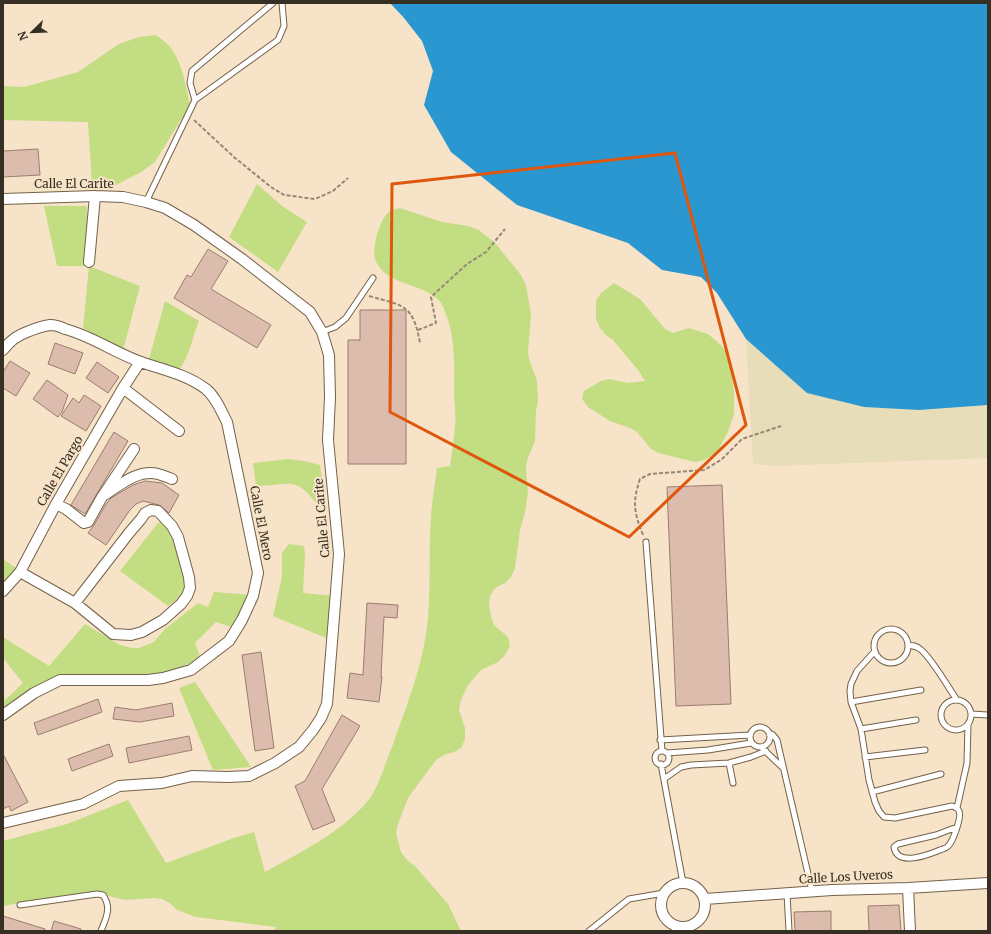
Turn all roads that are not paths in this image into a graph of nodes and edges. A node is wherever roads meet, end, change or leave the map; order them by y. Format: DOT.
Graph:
graph roads {
  1 [pos="273,3"];
  2 [pos="282,3"];
  3 [pos="195,100"];
  4 [pos="95,196"];
  5 [pos="3,199"];
  6 [pos="146,202"];
  7 [pos="89,262"];
  8 [pos="373,278"];
  9 [pos="322,332"];
  10 [pos="3,350"];
  11 [pos="140,362"];
  12 [pos="123,388"];
  13 [pos="179,431"];
  14 [pos="134,449"];
  15 [pos="172,479"];
  16 [pos="102,497"];
  17 [pos="56,504"];
  18 [pos="646,542"];
  19 [pos="20,572"];
  20 [pos="3,592"];
  21 [pos="75,604"];
  22 [pos="908,646"];
  23 [pos="875,652"];
  24 [pos="921,690"];
  25 [pos="957,700"];
  26 [pos="851,702"];
  27 [pos="971,714"];
  28 [pos="3,715"];
  29 [pos="988,715"];
  30 [pos="916,720"];
  31 [pos="968,724"];
  32 [pos="861,730"];
  33 [pos="769,733"];
  34 [pos="750,735"];
  35 [pos="660,740"];
  36 [pos="751,742"];
  37 [pos="758,747"];
  38 [pos="925,750"];
  39 [pos="766,751"];
  40 [pos="664,752"];
  41 [pos="865,757"];
  42 [pos="729,763"];
  43 [pos="661,764"];
  44 [pos="783,768"];
  45 [pos="941,774"];
  46 [pos="664,779"];
  47 [pos="733,783"];
  48 [pos="872,792"];
  49 [pos="957,808"];
  50 [pos="3,823"];
  51 [pos="957,827"];
  52 [pos="683,883"];
  53 [pos="988,883"];
  54 [pos="908,888"];
  55 [pos="812,891"];
  56 [pos="787,893"];
  57 [pos="664,894"];
  58 [pos="704,899"];
  59 [pos="20,905"];
  60 [pos="684,929"];
  61 [pos="101,931"];
  62 [pos="589,931"];
  63 [pos="789,931"];
  64 [pos="910,931"];
  1 -- 3 [label="lane"];
  2 -- 3 [label="lane"];
  3 -- 6 [label="lane"];
  4 -- 5 [label="street, Calle El Carite"];
  4 -- 6 [label="street, Calle El Carite"];
  4 -- 7 [label="street"];
  6 -- 9 [label="street, Calle El Carite"];
  8 -- 9 [label="lane"];
  9 -- 50 [label="street, Calle El Carite"];
  10 -- 11 [label="street, Calle El Mero"];
  11 -- 12 [label="street, Calle El Pargo"];
  11 -- 28 [label="street, Calle El Mero"];
  12 -- 13 [label="street"];
  12 -- 17 [label="street, Calle El Pargo"];
  14 -- 16 [label="street"];
  15 -- 16 [label="street"];
  16 -- 17 [label="street"];
  17 -- 19 [label="street, Calle El Pargo"];
  18 -- 35 [label="lane"];
  19 -- 20 [label="street, Calle El Pargo"];
  19 -- 21 [label="street"];
  21 -- 21 [label="street"];
  22 -- 23 [label="lane"];
  22 -- 23 [label="lane"];
  22 -- 25 [label="lane"];
  23 -- 26 [label="lane"];
  24 -- 26 [label="lane"];
  25 -- 27 [label="lane"];
  25 -- 31 [label="lane"];
  26 -- 32 [label="lane"];
  27 -- 29 [label="lane"];
  27 -- 31 [label="lane"];
  30 -- 32 [label="lane"];
  31 -- 49 [label="lane"];
  32 -- 41 [label="lane"];
  33 -- 34 [label="lane"];
  33 -- 37 [label="lane"];
  33 -- 44 [label="lane"];
  34 -- 35 [label="lane"];
  34 -- 36 [label="lane"];
  35 -- 40 [label="lane"];
  36 -- 37 [label="lane"];
  36 -- 40 [label="lane"];
  37 -- 39 [label="lane"];
  38 -- 41 [label="lane"];
  39 -- 42 [label="lane"];
  39 -- 44 [label="lane"];
  40 -- 43 [label="lane"];
  40 -- 43 [label="lane"];
  41 -- 48 [label="lane"];
  42 -- 46 [label="lane"];
  42 -- 47 [label="lane"];
  43 -- 46 [label="lane"];
  44 -- 55 [label="lane"];
  45 -- 48 [label="lane"];
  46 -- 52 [label="lane"];
  48 -- 49 [label="lane"];
  49 -- 51 [label="lane"];
  51 -- 51 [label="lane"];
  52 -- 57 [label="street"];
  52 -- 58 [label="street"];
  53 -- 54 [label="street, Calle Los Uveros"];
  54 -- 55 [label="street, Calle Los Uveros"];
  54 -- 64 [label="street"];
  55 -- 56 [label="street, Calle Los Uveros"];
  56 -- 58 [label="street, Calle Los Uveros"];
  56 -- 63 [label="lane"];
  57 -- 60 [label="street"];
  57 -- 62 [label="lane"];
  58 -- 60 [label="street"];
  59 -- 61 [label="lane"];
}
